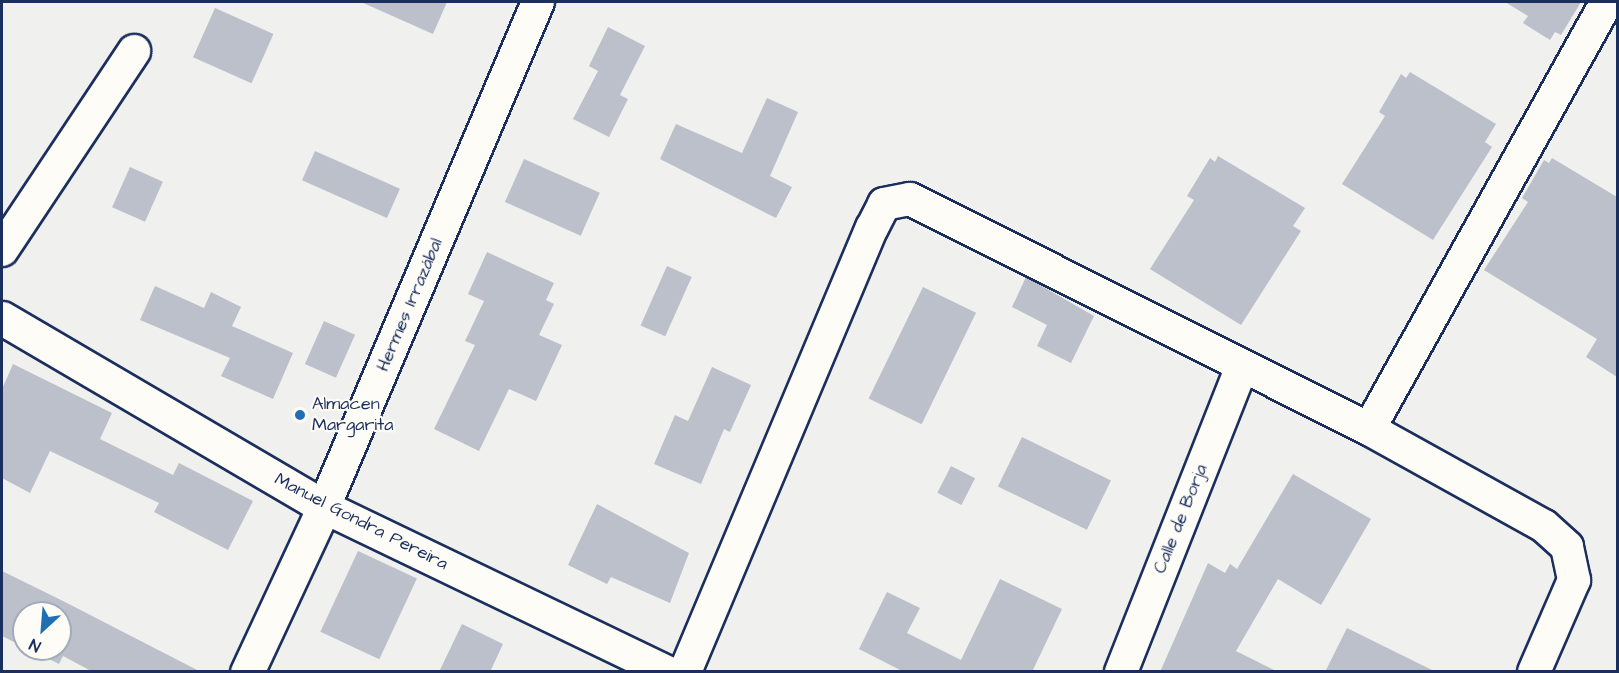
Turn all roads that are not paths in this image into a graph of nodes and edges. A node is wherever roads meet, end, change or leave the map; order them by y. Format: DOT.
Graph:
graph roads {
  1 [pos="538,2"];
  2 [pos="1607,2"];
  3 [pos="134,51"];
  4 [pos="2,250"];
  5 [pos="2,318"];
  6 [pos="1242,366"];
  7 [pos="1369,429"];
  8 [pos="324,507"];
  9 [pos="247,672"];
  10 [pos="667,672"];
  11 [pos="685,672"];
  12 [pos="1121,672"];
  13 [pos="1534,672"];
  1 -- 8 [label="street, Hermes Irrazábal"];
  2 -- 7 [label="street"];
  3 -- 4 [label="street"];
  5 -- 8 [label="street, Manuel Gondra Pereira"];
  6 -- 7 [label="street"];
  6 -- 11 [label="street"];
  6 -- 12 [label="street, Calle de Borja"];
  7 -- 13 [label="street"];
  8 -- 9 [label="street, Hermes Irrazábal"];
  8 -- 10 [label="street, Manuel Gondra Pereira"];
}
